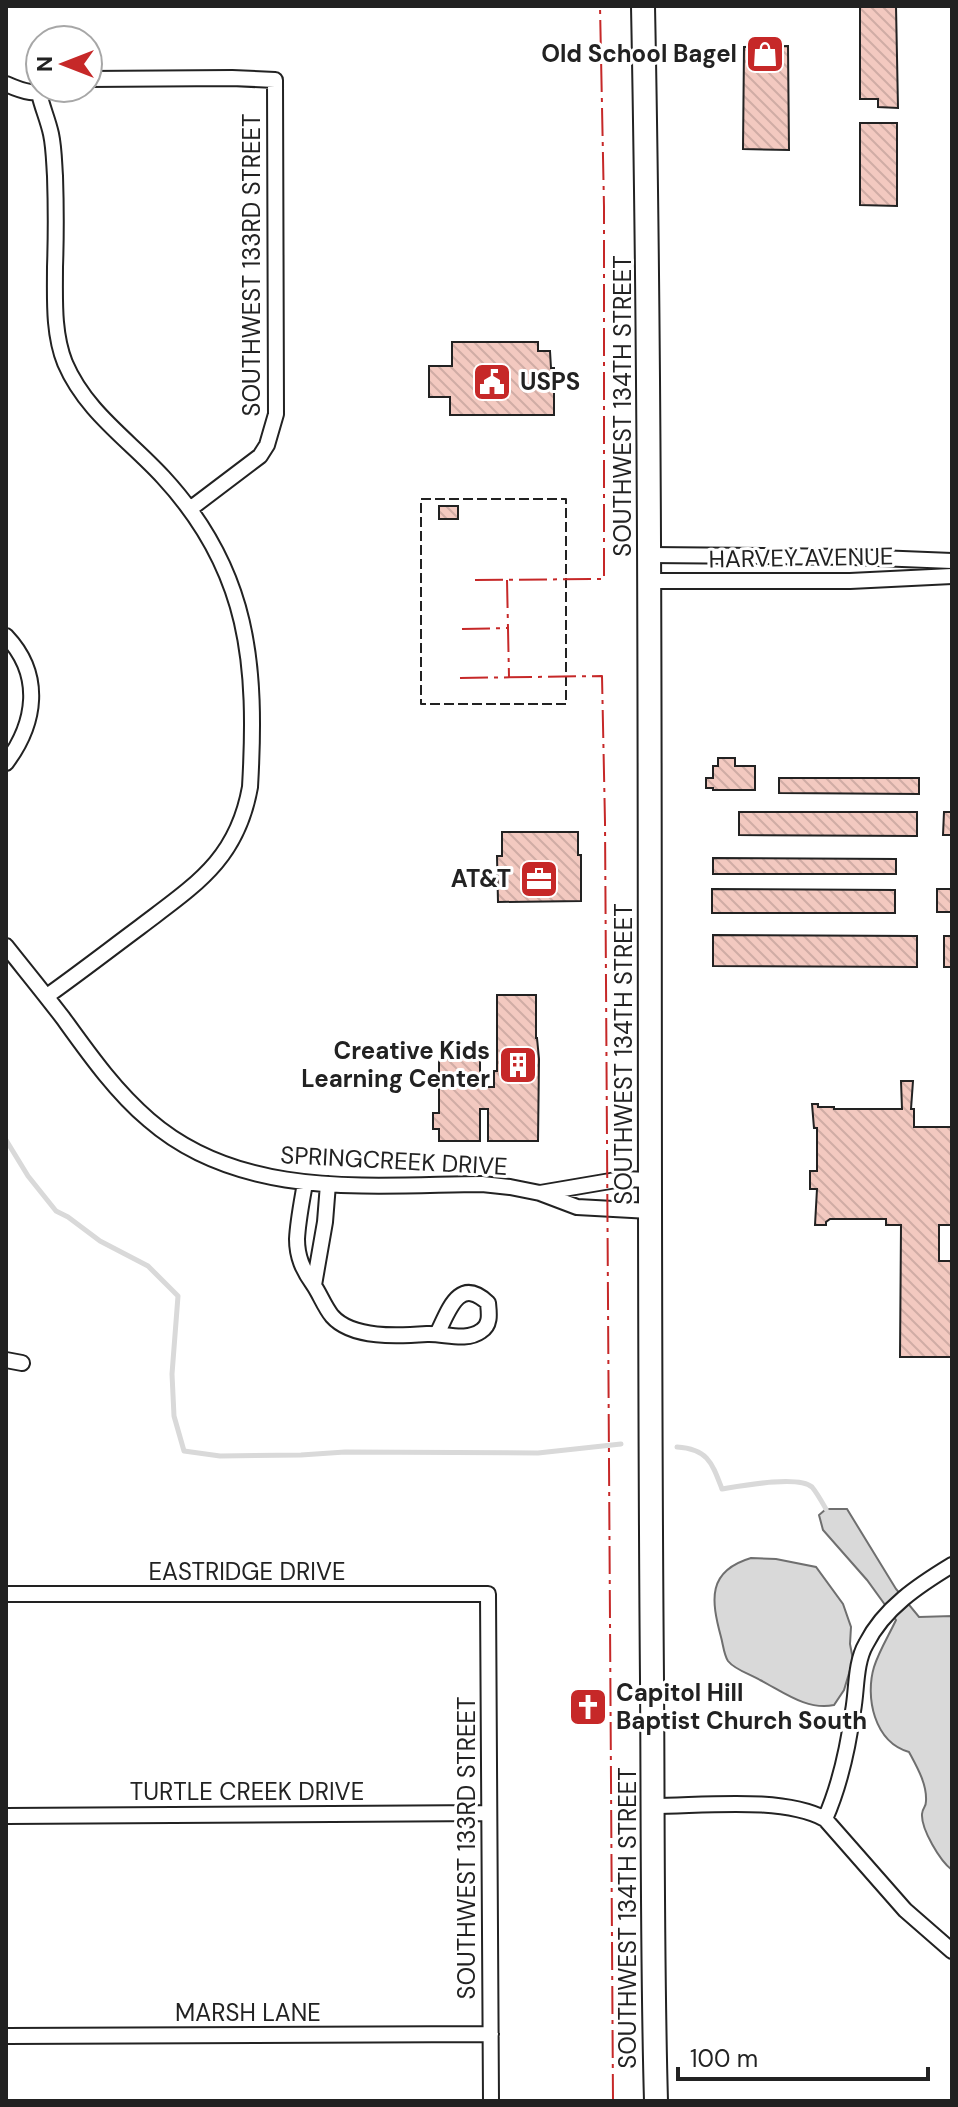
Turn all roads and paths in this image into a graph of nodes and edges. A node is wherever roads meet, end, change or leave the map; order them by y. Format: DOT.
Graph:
graph roads {
  1 [pos="643,6"];
  2 [pos="104,79"];
  3 [pos="42,104"];
  4 [pos="190,509"];
  5 [pos="650,555"];
  6 [pos="952,561"];
  7 [pos="952,576"];
  8 [pos="650,581"];
  9 [pos="6,636"];
  10 [pos="6,763"];
  11 [pos="6,946"];
  12 [pos="47,996"];
  13 [pos="650,1180"];
  14 [pos="305,1183"];
  15 [pos="328,1184"];
  16 [pos="540,1193"];
  17 [pos="650,1211"];
  18 [pos="314,1285"];
  19 [pos="437,1334"];
  20 [pos="6,1360"];
  21 [pos="22,1363"];
  22 [pos="952,1565"];
  23 [pos="6,1594"];
  24 [pos="488,1594"];
  25 [pos="653,1806"];
  26 [pos="488,1813"];
  27 [pos="6,1816"];
  28 [pos="825,1819"];
  29 [pos="952,1951"];
  30 [pos="491,2034"];
  31 [pos="6,2036"];
  32 [pos="491,2101"];
  33 [pos="656,2101"];
  1 -- 5 [label="main road, SOUTHWEST 134TH STREET"];
  2 -- 4 [label="street, SOUTHWEST 133RD STREET"];
  3 -- 4 [label="street"];
  4 -- 12 [label="street"];
  5 -- 6 [label="street, HARVEY AVENUE"];
  5 -- 8 [label="main road, SOUTHWEST 134TH STREET"];
  7 -- 8 [label="street, HARVEY AVENUE"];
  8 -- 13 [label="main road, SOUTHWEST 134TH STREET"];
  9 -- 10 [label="street"];
  11 -- 12 [label="street, SPRINGCREEK DRIVE"];
  12 -- 14 [label="street, SPRINGCREEK DRIVE"];
  13 -- 16 [label="street, SPRINGCREEK DRIVE"];
  13 -- 17 [label="main road, SOUTHWEST 134TH STREET"];
  14 -- 15 [label="street, SPRINGCREEK DRIVE"];
  14 -- 18 [label="street"];
  15 -- 16 [label="street, SPRINGCREEK DRIVE"];
  15 -- 18 [label="street"];
  16 -- 17 [label="street, SPRINGCREEK DRIVE"];
  17 -- 25 [label="main road, SOUTHWEST 134TH STREET"];
  18 -- 19 [label="street"];
  20 -- 21 [label="street"];
  22 -- 28 [label="street"];
  23 -- 24 [label="street, EASTRIDGE DRIVE"];
  24 -- 26 [label="street, SOUTHWEST 133RD STREET"];
  25 -- 28 [label="street"];
  25 -- 33 [label="main road, SOUTHWEST 134TH STREET"];
  26 -- 27 [label="street, TURTLE CREEK DRIVE"];
  26 -- 30 [label="street, SOUTHWEST 133RD STREET"];
  28 -- 29 [label="street"];
  30 -- 31 [label="street, MARSH LANE"];
  30 -- 32 [label="street, SOUTHWEST 133RD STREET"];
}
